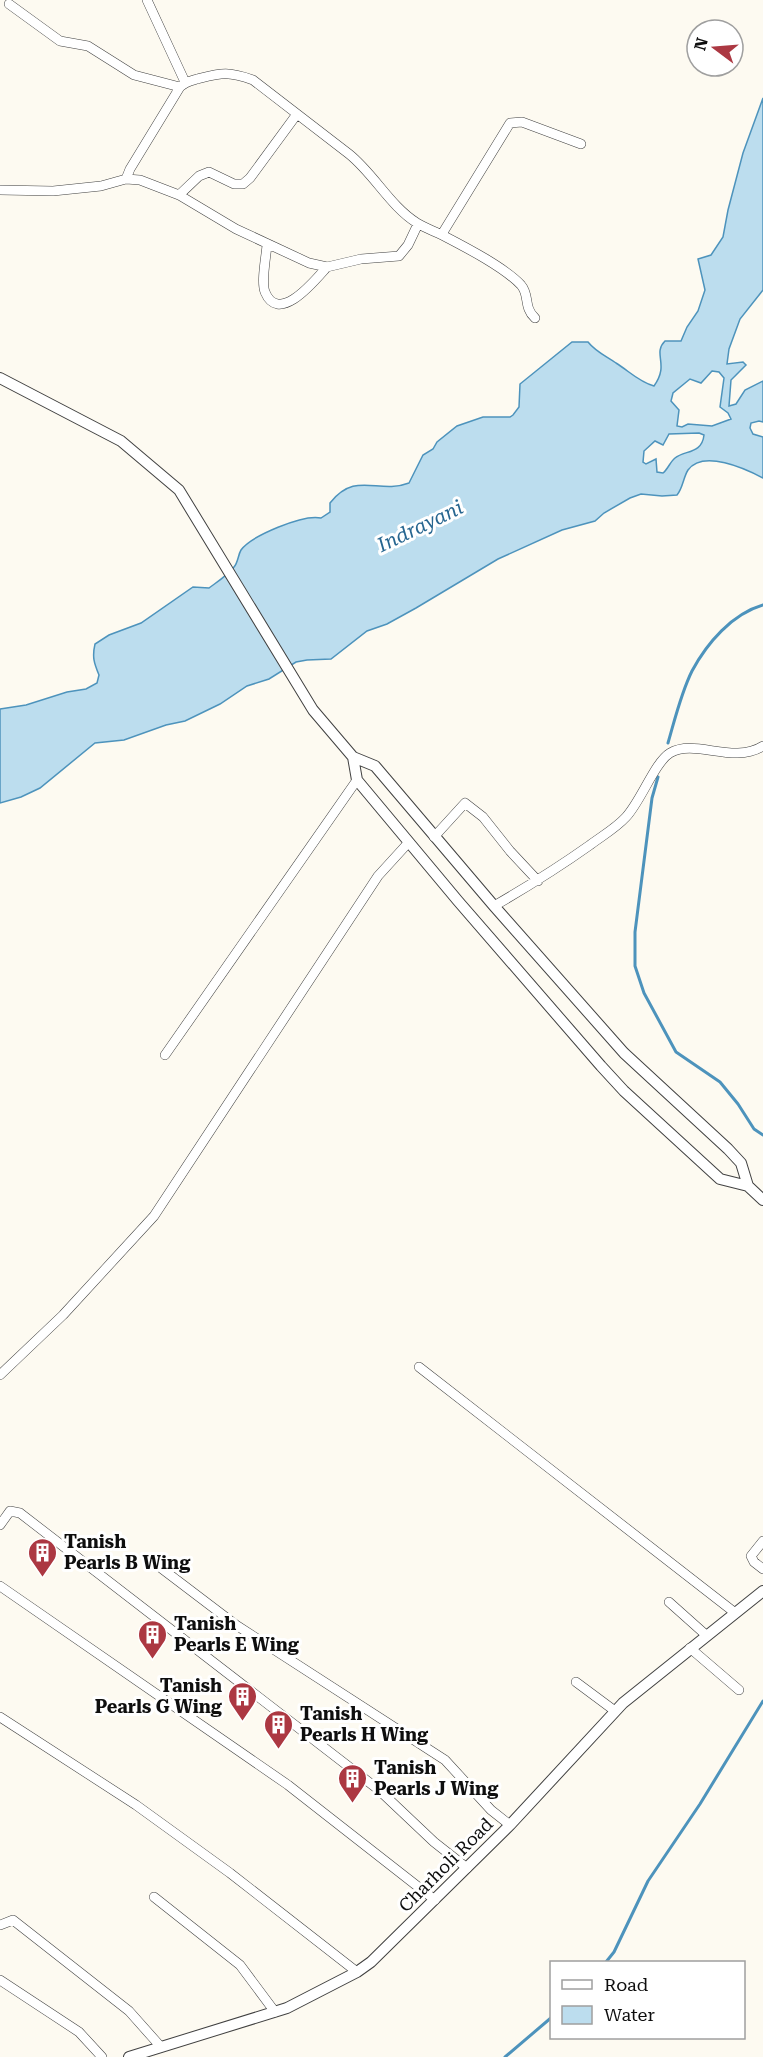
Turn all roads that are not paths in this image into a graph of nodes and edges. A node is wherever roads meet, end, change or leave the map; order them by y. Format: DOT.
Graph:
graph roads {
  1 [pos="147,0"];
  2 [pos="9,4"];
  3 [pos="182,84"];
  4 [pos="297,114"];
  5 [pos="581,144"];
  6 [pos="126,179"];
  7 [pos="0,190"];
  8 [pos="179,195"];
  9 [pos="418,224"];
  10 [pos="442,234"];
  11 [pos="267,245"];
  12 [pos="327,267"];
  13 [pos="535,318"];
  14 [pos="0,378"];
  15 [pos="763,746"];
  16 [pos="353,757"];
  17 [pos="357,780"];
  18 [pos="434,837"];
  19 [pos="409,842"];
  20 [pos="538,881"];
  21 [pos="494,906"];
  22 [pos="165,1055"];
  23 [pos="748,1186"];
  24 [pos="763,1200"];
  25 [pos="419,1367"];
  26 [pos="0,1375"];
  27 [pos="0,1526"];
  28 [pos="763,1541"];
  29 [pos="161,1568"];
  30 [pos="763,1569"];
  31 [pos="0,1586"];
  32 [pos="763,1591"];
  33 [pos="669,1602"];
  34 [pos="734,1612"];
  35 [pos="706,1635"];
  36 [pos="690,1648"];
  37 [pos="576,1682"];
  38 [pos="739,1690"];
  39 [pos="615,1711"];
  40 [pos="0,1717"];
  41 [pos="510,1826"];
  42 [pos="467,1868"];
  43 [pos="154,1897"];
  44 [pos="435,1900"];
  45 [pos="0,1925"];
  46 [pos="357,1972"];
  47 [pos="0,1980"];
  48 [pos="275,2012"];
  49 [pos="161,2047"];
  50 [pos="150,2053"];
  51 [pos="102,2057"];
  52 [pos="129,2057"];
  1 -- 3 [label="street"];
  2 -- 3 [label="street"];
  3 -- 4 [label="street"];
  3 -- 6 [label="street"];
  4 -- 8 [label="street"];
  4 -- 9 [label="street"];
  5 -- 10 [label="street"];
  6 -- 7 [label="street"];
  6 -- 8 [label="street"];
  8 -- 11 [label="street"];
  9 -- 10 [label="street"];
  9 -- 12 [label="street"];
  10 -- 13 [label="street"];
  11 -- 12 [label="street"];
  11 -- 12 [label="street"];
  14 -- 16 [label="street"];
  15 -- 20 [label="street"];
  16 -- 17 [label="street"];
  16 -- 18 [label="street"];
  17 -- 19 [label="street"];
  17 -- 22 [label="street"];
  18 -- 20 [label="street"];
  18 -- 21 [label="street"];
  19 -- 23 [label="street"];
  19 -- 26 [label="street"];
  20 -- 21 [label="street"];
  21 -- 23 [label="street"];
  23 -- 24 [label="street"];
  25 -- 34 [label="street"];
  27 -- 42 [label="street"];
  28 -- 30 [label="street"];
  29 -- 41 [label="street"];
  31 -- 44 [label="street"];
  32 -- 34 [label="street, Charholi Road"];
  33 -- 35 [label="street"];
  34 -- 35 [label="street, Charholi Road"];
  35 -- 36 [label="street, Charholi Road"];
  36 -- 38 [label="street"];
  36 -- 39 [label="street, Charholi Road"];
  37 -- 39 [label="street"];
  39 -- 41 [label="street, Charholi Road"];
  40 -- 46 [label="street"];
  41 -- 42 [label="street, Charholi Road"];
  42 -- 44 [label="street, Charholi Road"];
  43 -- 48 [label="street"];
  44 -- 46 [label="street, Charholi Road"];
  45 -- 49 [label="street"];
  46 -- 48 [label="street, Charholi Road"];
  47 -- 51 [label="street"];
  48 -- 49 [label="street, Charholi Road"];
  49 -- 50 [label="street, Charholi Road"];
  50 -- 52 [label="street, Charholi Road"];
}
